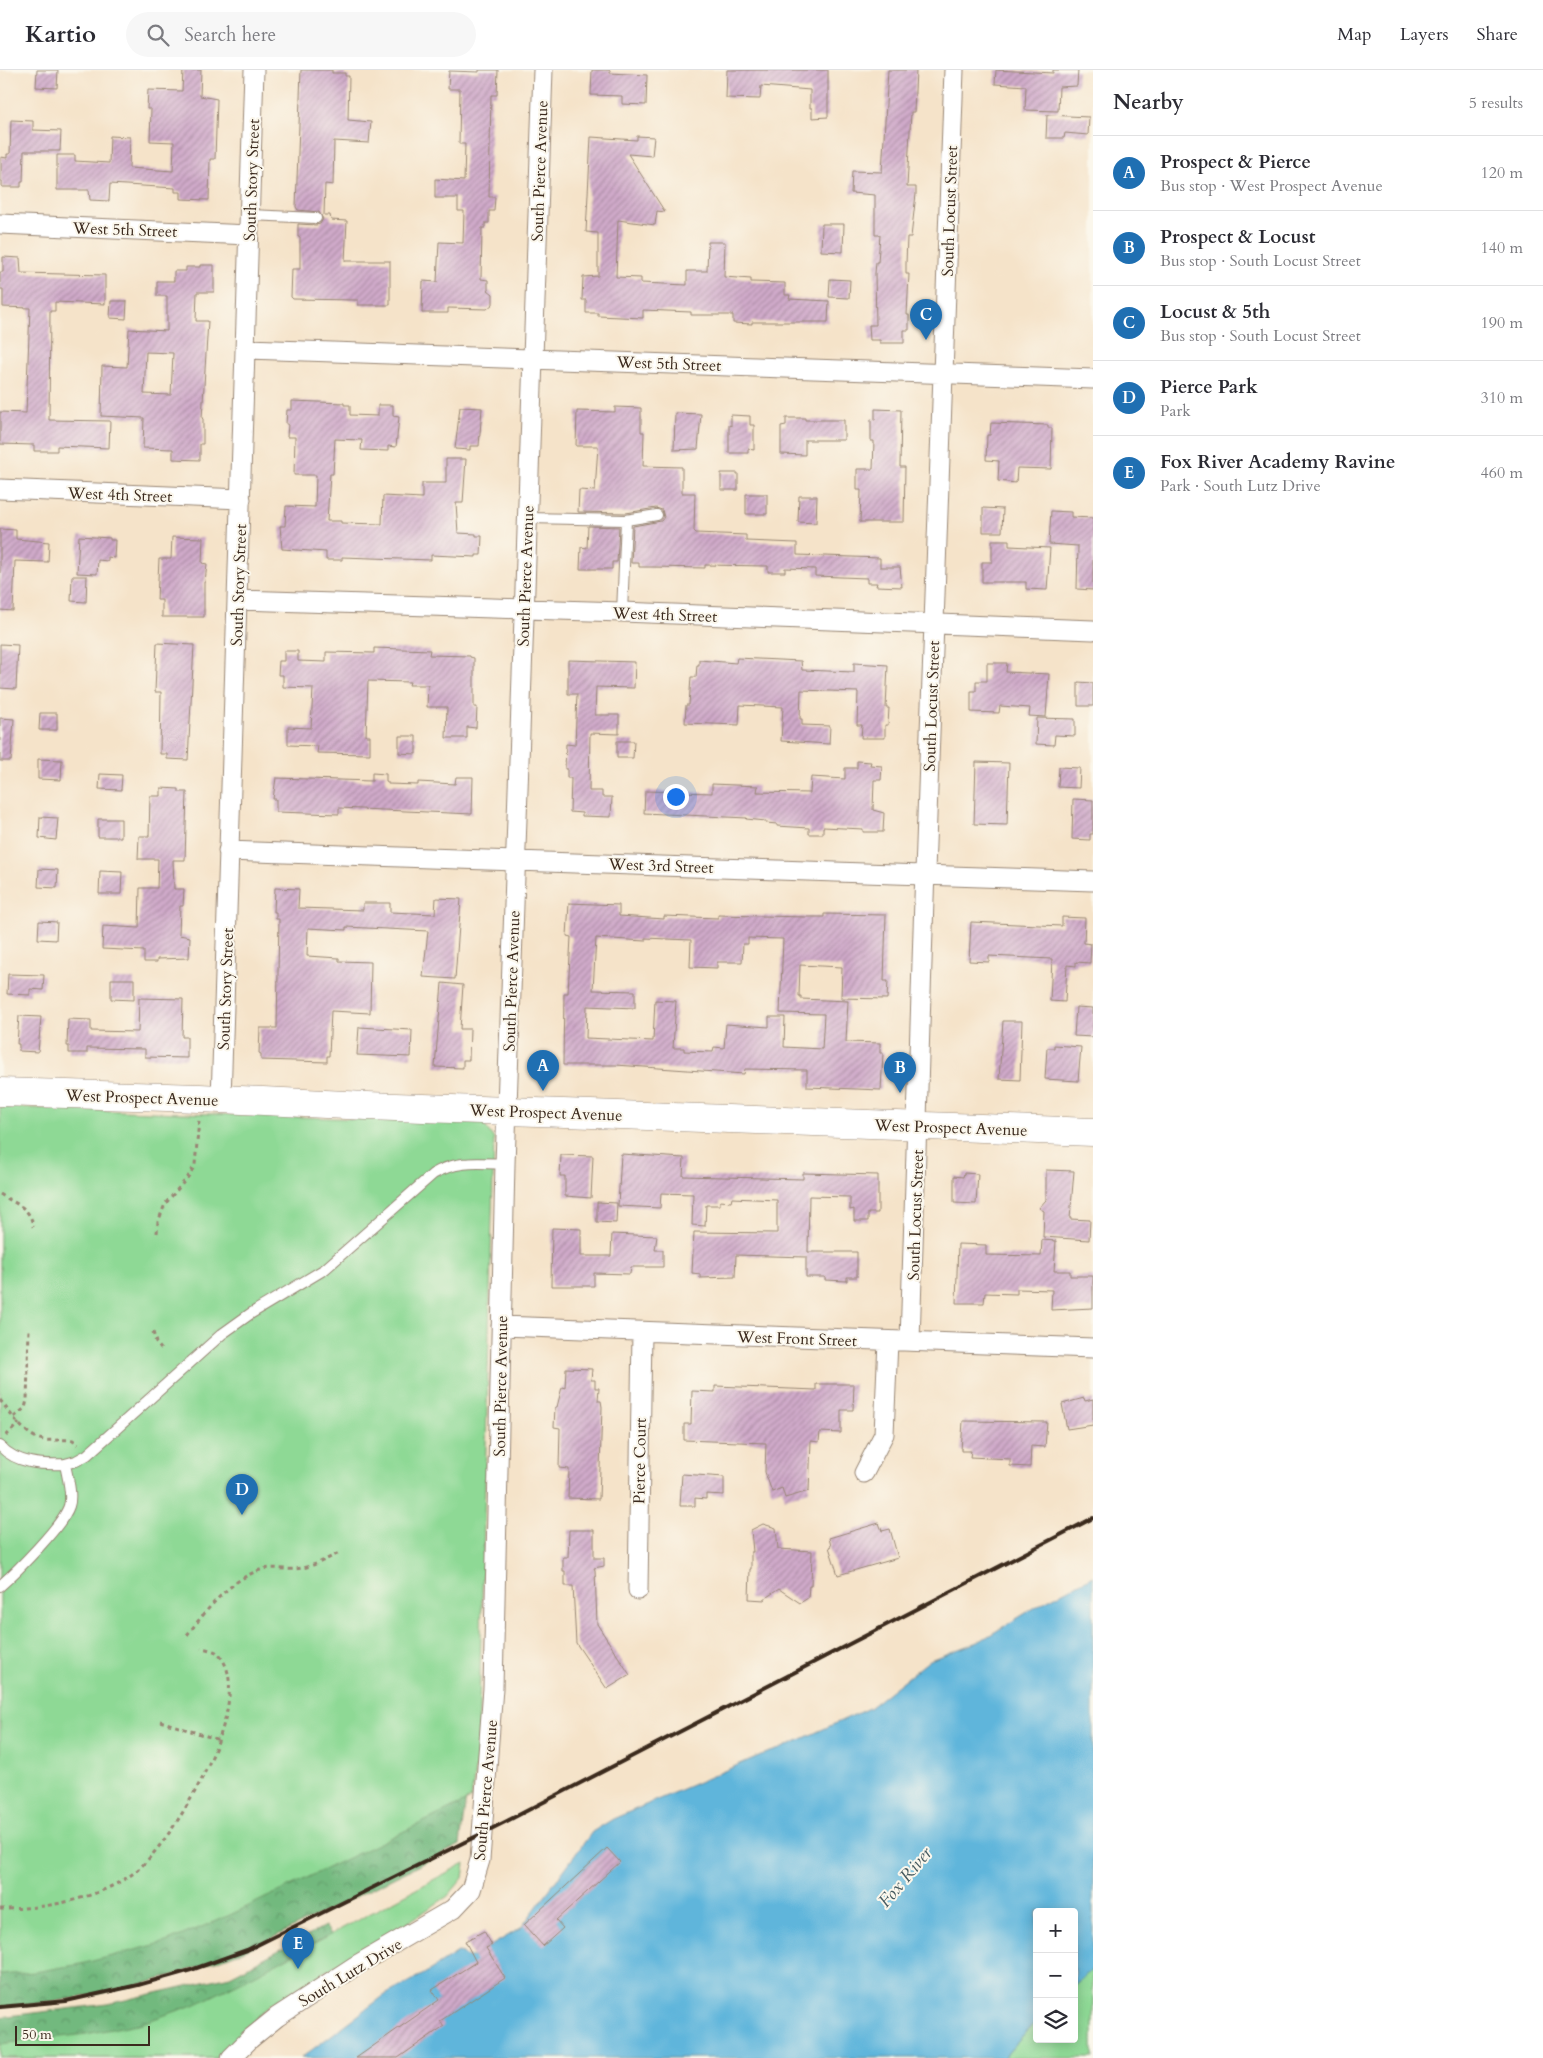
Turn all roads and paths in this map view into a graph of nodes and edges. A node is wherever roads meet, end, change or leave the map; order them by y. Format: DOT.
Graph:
graph roads {
  1 [pos="254,70"];
  2 [pos="542,70"];
  3 [pos="954,70"];
  4 [pos="250,215"];
  5 [pos="316,218"];
  6 [pos="0,224"];
  7 [pos="249,235"];
  8 [pos="245,349"];
  9 [pos="533,358"];
  10 [pos="942,374"];
  11 [pos="1093,379"];
  12 [pos="0,489"];
  13 [pos="241,499"];
  14 [pos="657,515"];
  15 [pos="527,518"];
  16 [pos="626,520"];
  17 [pos="238,600"];
  18 [pos="523,608"];
  19 [pos="622,612"];
  20 [pos="934,624"];
  21 [pos="1093,630"];
  22 [pos="228,851"];
  23 [pos="514,861"];
  24 [pos="925,875"];
  25 [pos="1093,881"];
  26 [pos="0,1092"];
  27 [pos="221,1099"];
  28 [pos="507,1111"];
  29 [pos="199,1115"];
  30 [pos="917,1125"];
  31 [pos="1093,1132"];
  32 [pos="505,1164"];
  33 [pos="0,1194"];
  34 [pos="34,1227"];
  35 [pos="157,1232"];
  36 [pos="501,1326"];
  37 [pos="29,1329"];
  38 [pos="153,1332"];
  39 [pos="642,1332"];
  40 [pos="888,1341"];
  41 [pos="910,1341"];
  42 [pos="1093,1348"];
  43 [pos="161,1349"];
  44 [pos="0,1400"];
  45 [pos="14,1417"];
  46 [pos="19,1423"];
  47 [pos="0,1442"];
  48 [pos="0,1446"];
  49 [pos="87,1455"];
  50 [pos="65,1464"];
  51 [pos="864,1473"];
  52 [pos="341,1552"];
  53 [pos="0,1586"];
  54 [pos="638,1590"];
  55 [pos="186,1635"];
  56 [pos="201,1648"];
  57 [pos="160,1721"];
  58 [pos="219,1740"];
  59 [pos="471,1890"];
  60 [pos="0,1910"];
  61 [pos="231,2058"];
  1 -- 4 [label="street, South Story Street"];
  2 -- 9 [label="street, South Pierce Avenue"];
  3 -- 10 [label="street, South Locust Street"];
  4 -- 5 [label="lane"];
  4 -- 7 [label="street, South Story Street"];
  6 -- 7 [label="street, West 5th Street"];
  7 -- 8 [label="street, South Story Street"];
  8 -- 9 [label="street, West 5th Street"];
  8 -- 13 [label="street, South Story Street"];
  9 -- 10 [label="street, West 5th Street"];
  9 -- 15 [label="street, South Pierce Avenue"];
  10 -- 11 [label="street, West 5th Street"];
  10 -- 20 [label="street, South Locust Street"];
  12 -- 13 [label="street, West 4th Street"];
  13 -- 17 [label="street, South Story Street"];
  14 -- 16 [label="lane"];
  15 -- 16 [label="lane"];
  15 -- 18 [label="street, South Pierce Avenue"];
  16 -- 19 [label="lane"];
  17 -- 18 [label="street, West 4th Street"];
  17 -- 22 [label="street, South Story Street"];
  18 -- 19 [label="street, West 4th Street"];
  18 -- 23 [label="street, South Pierce Avenue"];
  19 -- 20 [label="street, West 4th Street"];
  20 -- 21 [label="street, West 4th Street"];
  20 -- 24 [label="street, South Locust Street"];
  22 -- 23 [label="street, West 3rd Street"];
  22 -- 27 [label="street, South Story Street"];
  23 -- 24 [label="street, West 3rd Street"];
  23 -- 28 [label="street, South Pierce Avenue"];
  24 -- 25 [label="street, West 3rd Street"];
  24 -- 30 [label="street, South Locust Street"];
  26 -- 27 [label="main road, West Prospect Avenue"];
  27 -- 28 [label="main road, West Prospect Avenue"];
  28 -- 30 [label="main road, West Prospect Avenue"];
  28 -- 32 [label="street, South Pierce Avenue"];
  29 -- 35 [label="path"];
  30 -- 31 [label="main road, West Prospect Avenue"];
  30 -- 41 [label="street, South Locust Street"];
  32 -- 36 [label="street, South Pierce Avenue"];
  32 -- 49 [label="lane"];
  33 -- 34 [label="path"];
  36 -- 39 [label="street, West Front Street"];
  36 -- 59 [label="street, South Pierce Avenue"];
  37 -- 45 [label="path"];
  38 -- 43 [label="path"];
  39 -- 40 [label="street, West Front Street"];
  39 -- 54 [label="street, Pierce Court"];
  40 -- 41 [label="street, West Front Street"];
  40 -- 51 [label="street"];
  41 -- 42 [label="street, West Front Street"];
  44 -- 45 [label="path"];
  45 -- 46 [label="path"];
  46 -- 47 [label="path"];
  46 -- 49 [label="path"];
  48 -- 50 [label="lane"];
  49 -- 50 [label="lane"];
  50 -- 53 [label="lane"];
  52 -- 55 [label="path"];
  56 -- 58 [label="path"];
  57 -- 58 [label="path"];
  58 -- 60 [label="path"];
  59 -- 61 [label="street, South Lutz Drive"];
}
